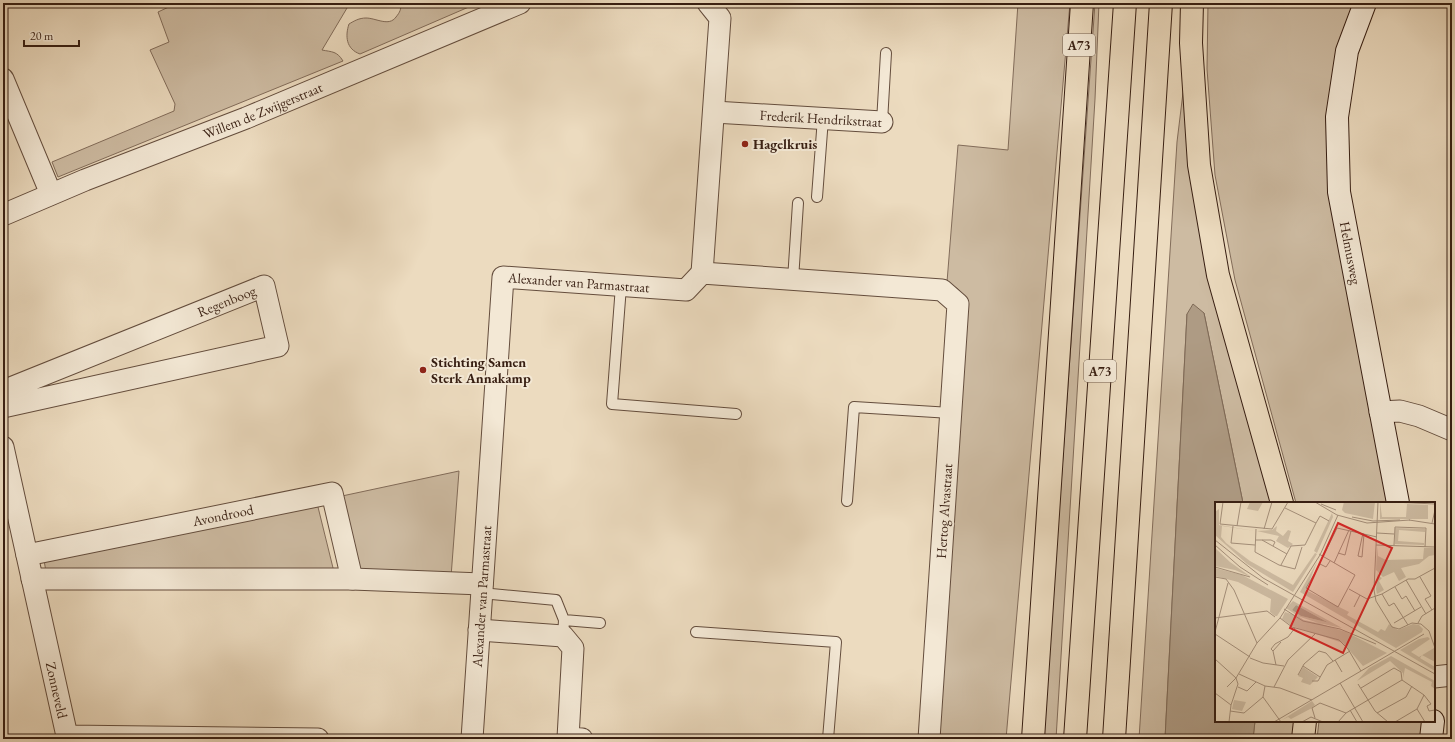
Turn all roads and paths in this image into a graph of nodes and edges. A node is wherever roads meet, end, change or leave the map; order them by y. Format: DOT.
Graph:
graph roads {
  1 [pos="520,3"];
  2 [pos="708,3"];
  3 [pos="1082,3"];
  4 [pos="1125,3"];
  5 [pos="1161,3"];
  6 [pos="1192,3"];
  7 [pos="1365,3"];
  8 [pos="886,53"];
  9 [pos="3,79"];
  10 [pos="714,112"];
  11 [pos="823,118"];
  12 [pos="882,122"];
  13 [pos="51,194"];
  14 [pos="817,197"];
  15 [pos="798,203"];
  16 [pos="3,215"];
  17 [pos="702,273"];
  18 [pos="793,280"];
  19 [pos="621,286"];
  20 [pos="3,391"];
  21 [pos="3,407"];
  22 [pos="1380,412"];
  23 [pos="951,413"];
  24 [pos="736,414"];
  25 [pos="1452,430"];
  26 [pos="3,447"];
  27 [pos="847,501"];
  28 [pos="1282,502"];
  29 [pos="1398,502"];
  30 [pos="27,555"];
  31 [pos="32,579"];
  32 [pos="352,580"];
  33 [pos="482,588"];
  34 [pos="600,623"];
  35 [pos="564,628"];
  36 [pos="479,630"];
  37 [pos="696,632"];
  38 [pos="1452,675"];
  39 [pos="1435,677"];
  40 [pos="1305,722"];
  41 [pos="1433,722"];
  42 [pos="318,739"];
  43 [pos="472,739"];
  44 [pos="582,739"];
  45 [pos="828,739"];
  46 [pos="929,739"];
  47 [pos="1033,739"];
  48 [pos="1076,739"];
  49 [pos="1114,739"];
  50 [pos="1303,739"];
  51 [pos="1431,739"];
  1 -- 13 [label="street, Willem de Zwijgerstraat"];
  2 -- 10 [label="street"];
  3 -- 47 [label="highway, A73"];
  4 -- 48 [label="highway, A73"];
  5 -- 49 [label="highway, A73"];
  6 -- 28 [label="highway"];
  7 -- 22 [label="street, Helmusweg"];
  8 -- 12 [label="lane, Frederik Hendrikstraat"];
  9 -- 13 [label="street"];
  10 -- 11 [label="street, Frederik Hendrikstraat"];
  10 -- 17 [label="street"];
  11 -- 12 [label="street, Frederik Hendrikstraat"];
  11 -- 14 [label="lane"];
  13 -- 16 [label="street, Willem de Zwijgerstraat"];
  15 -- 18 [label="lane"];
  17 -- 18 [label="street"];
  17 -- 19 [label="street, Alexander van Parmastraat"];
  18 -- 23 [label="street, Hertog Alvastraat"];
  19 -- 24 [label="lane"];
  19 -- 33 [label="street, Alexander van Parmastraat"];
  20 -- 21 [label="street, Regenboog"];
  22 -- 25 [label="street"];
  22 -- 29 [label="street, Helmusweg"];
  23 -- 27 [label="lane"];
  23 -- 46 [label="street, Hertog Alvastraat"];
  26 -- 30 [label="street, Zonneveld"];
  30 -- 31 [label="street, Zonneveld"];
  30 -- 32 [label="street, Avondrood"];
  31 -- 32 [label="street"];
  31 -- 42 [label="street, Zonneveld"];
  32 -- 33 [label="street"];
  33 -- 35 [label="lane"];
  33 -- 36 [label="street, Alexander van Parmastraat"];
  34 -- 35 [label="lane"];
  35 -- 36 [label="street"];
  35 -- 44 [label="street"];
  36 -- 43 [label="street, Alexander van Parmastraat"];
  37 -- 45 [label="lane"];
  38 -- 39 [label="street"];
  40 -- 50 [label="highway"];
  41 -- 51 [label="street"];
}
